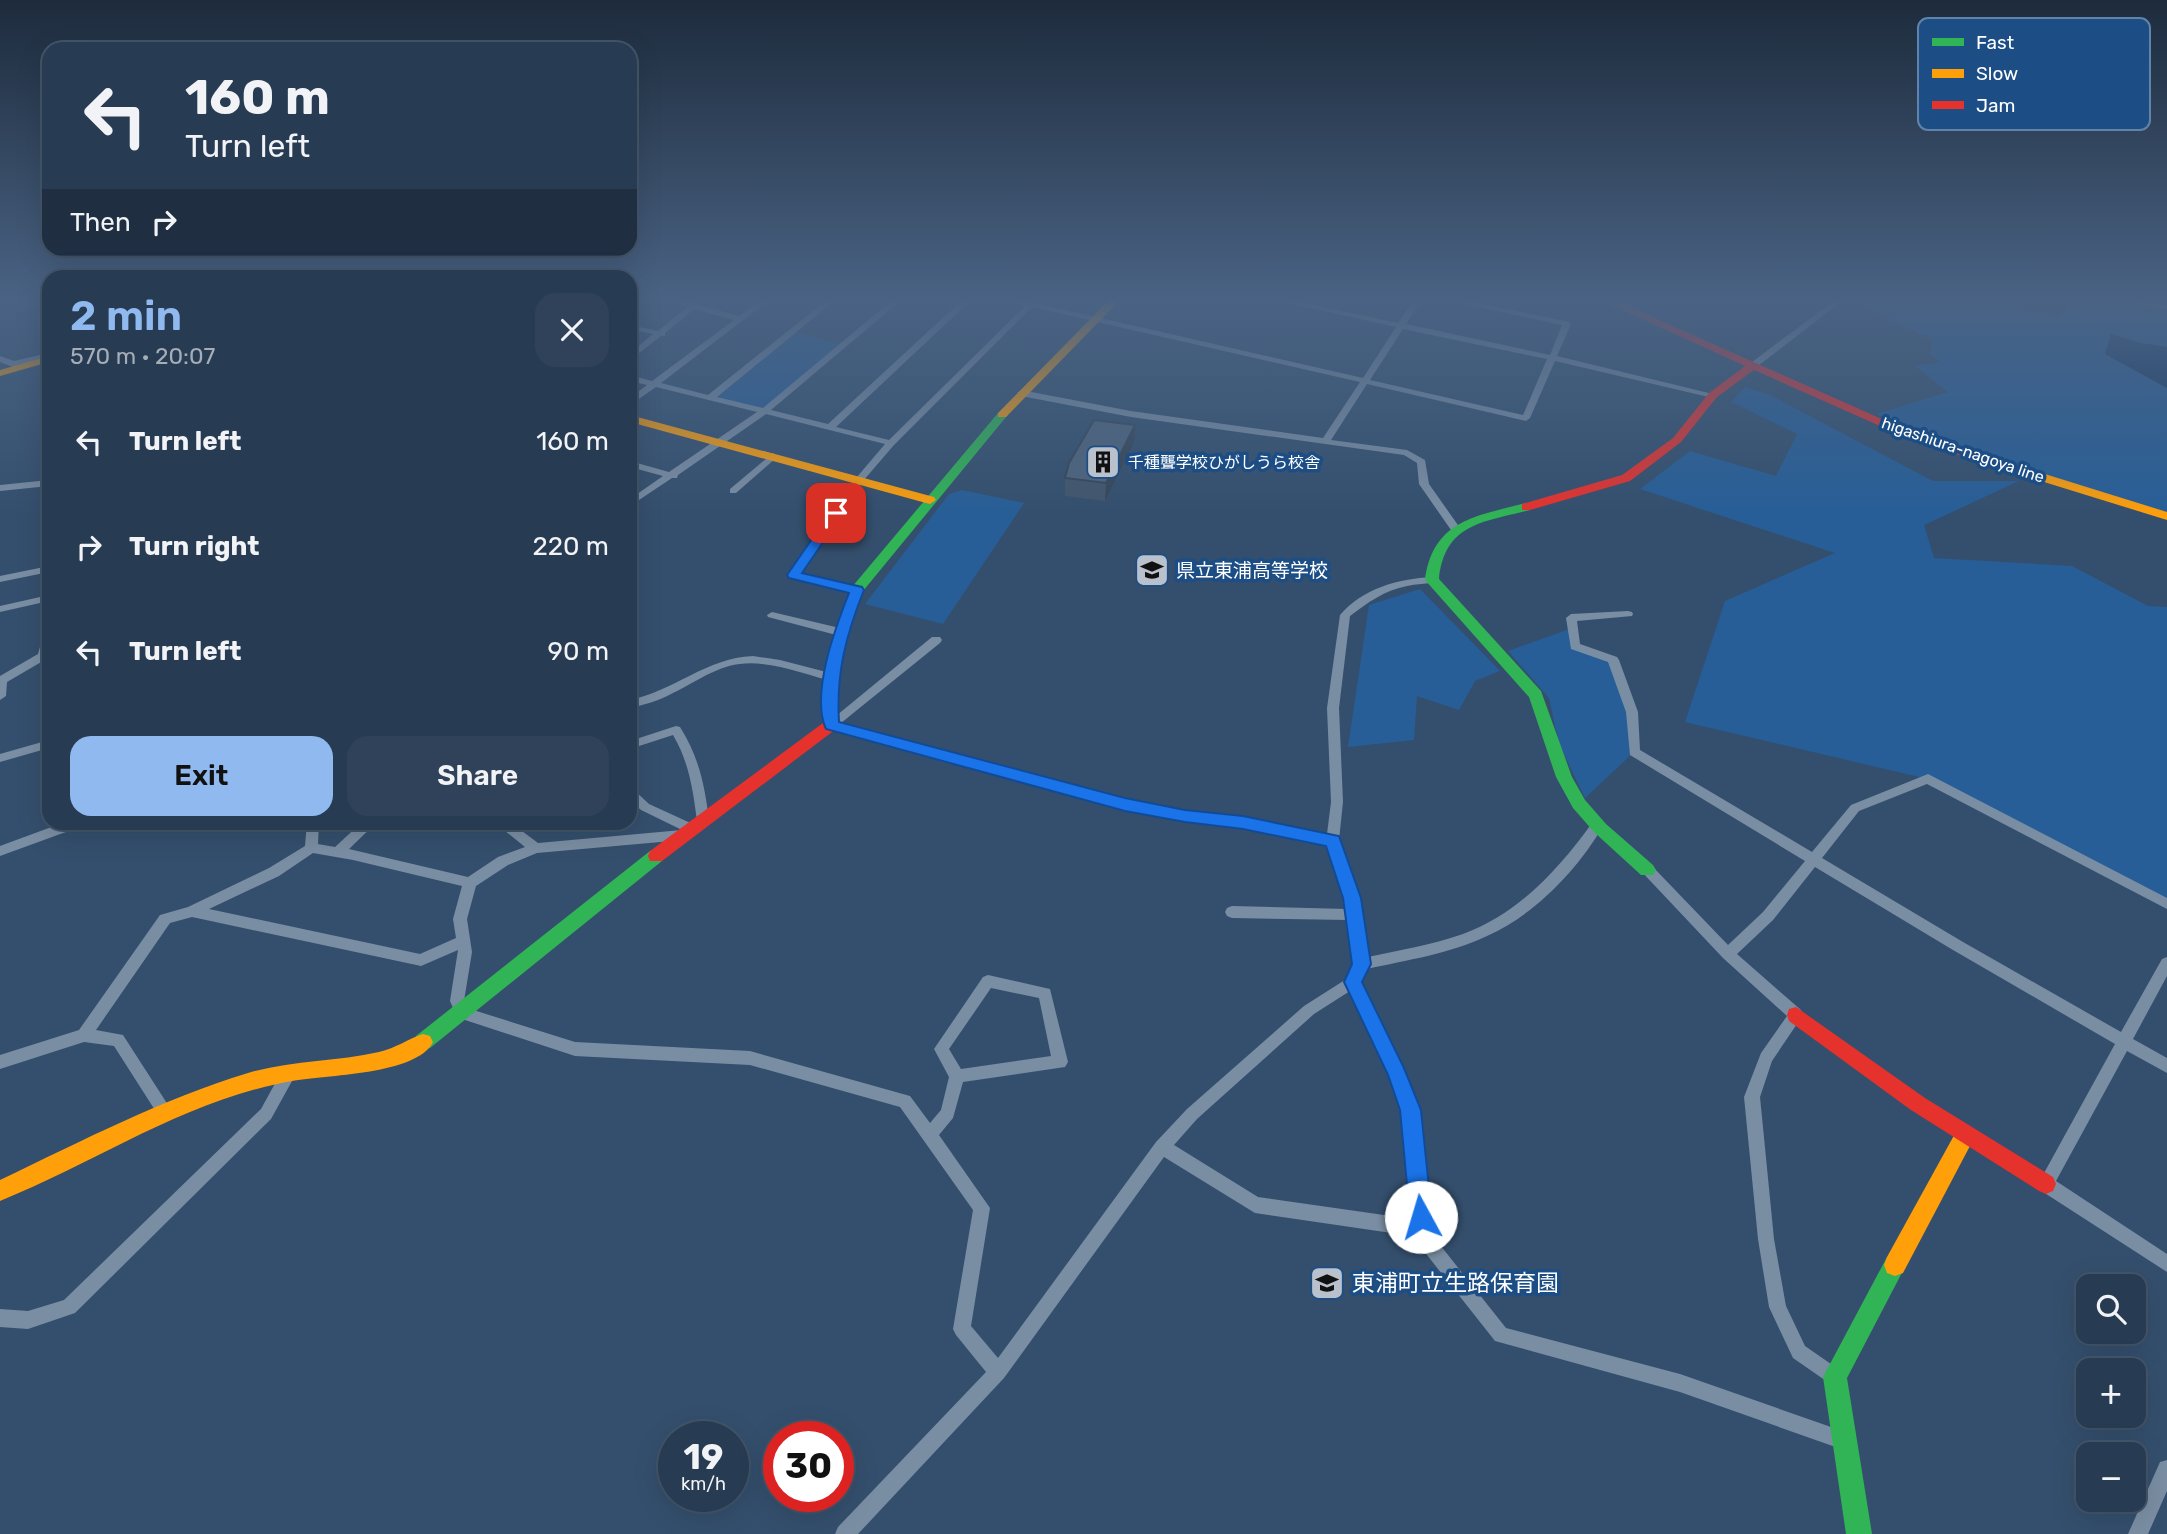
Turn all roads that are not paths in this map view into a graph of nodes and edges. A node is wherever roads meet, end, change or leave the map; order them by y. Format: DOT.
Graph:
graph roads {
  1 [pos="668,374"];
  2 [pos="740,374"];
  3 [pos="810,374"];
  4 [pos="888,374"];
  5 [pos="961,374"];
  6 [pos="1041,374"];
  7 [pos="1336,374"];
  8 [pos="1368,374"];
  9 [pos="1547,374"];
  10 [pos="1619,374"];
  11 [pos="1742,374"];
  12 [pos="1766,374"];
  13 [pos="637,380"];
  14 [pos="1364,380"];
  15 [pos="654,384"];
  16 [pos="1021,393"];
  17 [pos="1713,396"];
  18 [pos="637,397"];
  19 [pos="709,398"];
  20 [pos="765,411"];
  21 [pos="637,420"];
  22 [pos="829,428"];
  23 [pos="1326,441"];
  24 [pos="722,442"];
  25 [pos="891,443"];
  26 [pos="773,456"];
  27 [pos="637,466"];
  28 [pos="674,475"];
  29 [pos="860,479"];
  30 [pos="42,484"];
  31 [pos="0,488"];
  32 [pos="733,491"];
  33 [pos="637,499"];
  34 [pos="930,500"];
  35 [pos="2167,516"];
  36 [pos="1455,528"];
  37 [pos="42,570"];
  38 [pos="0,579"];
  39 [pos="1432,580"];
  40 [pos="857,590"];
  41 [pos="42,600"];
  42 [pos="0,609"];
  43 [pos="1628,614"];
  44 [pos="772,615"];
  45 [pos="840,632"];
  46 [pos="936,640"];
  47 [pos="42,660"];
  48 [pos="834,678"];
  49 [pos="0,696"];
  50 [pos="637,702"];
  51 [pos="831,725"];
  52 [pos="637,743"];
  53 [pos="42,746"];
  54 [pos="0,758"];
  55 [pos="637,800"];
  56 [pos="1597,826"];
  57 [pos="692,828"];
  58 [pos="57,830"];
  59 [pos="312,830"];
  60 [pos="361,830"];
  61 [pos="511,830"];
  62 [pos="1333,841"];
  63 [pos="311,848"];
  64 [pos="536,848"];
  65 [pos="0,850"];
  66 [pos="338,852"];
  67 [pos="1814,860"];
  68 [pos="1647,870"];
  69 [pos="470,883"];
  70 [pos="2167,904"];
  71 [pos="192,911"];
  72 [pos="1232,912"];
  73 [pos="1353,915"];
  74 [pos="463,941"];
  75 [pos="1728,954"];
  76 [pos="2167,963"];
  77 [pos="1362,964"];
  78 [pos="1353,982"];
  79 [pos="462,1013"];
  80 [pos="1796,1015"];
  81 [pos="84,1035"];
  82 [pos="2125,1040"];
  83 [pos="0,1062"];
  84 [pos="2167,1066"];
  85 [pos="289,1072"];
  86 [pos="957,1076"];
  87 [pos="165,1114"];
  88 [pos="929,1135"];
  89 [pos="1964,1136"];
  90 [pos="1163,1147"];
  91 [pos="2046,1184"];
  92 [pos="0,1191"];
  93 [pos="1416,1228"];
  94 [pos="2167,1264"];
  95 [pos="0,1318"];
  96 [pos="998,1372"];
  97 [pos="1835,1377"];
  98 [pos="1844,1441"];
  99 [pos="2167,1469"];
  100 [pos="845,1534"];
  101 [pos="1859,1534"];
  102 [pos="2138,1534"];
  1 -- 15 [label="street"];
  2 -- 19 [label="street"];
  3 -- 20 [label="street"];
  4 -- 22 [label="street"];
  5 -- 25 [label="street"];
  6 -- 16 [label="street"];
  7 -- 14 [label="street"];
  8 -- 14 [label="street"];
  9 -- 14 [label="street"];
  10 -- 17 [label="street"];
  11 -- 17 [label="street"];
  12 -- 35 [label="street, higashiura-nagoya line"];
  13 -- 15 [label="street"];
  14 -- 23 [label="street"];
  15 -- 18 [label="street"];
  15 -- 19 [label="street"];
  16 -- 23 [label="street"];
  16 -- 34 [label="street"];
  17 -- 36 [label="street"];
  19 -- 20 [label="street"];
  20 -- 22 [label="street"];
  20 -- 24 [label="street"];
  21 -- 24 [label="street"];
  22 -- 25 [label="street"];
  23 -- 36 [label="street"];
  24 -- 26 [label="street"];
  24 -- 28 [label="street"];
  25 -- 29 [label="street"];
  26 -- 29 [label="street"];
  26 -- 32 [label="street"];
  27 -- 28 [label="street"];
  28 -- 33 [label="street"];
  29 -- 34 [label="street"];
  29 -- 40 [label="street"];
  30 -- 31 [label="street"];
  34 -- 40 [label="street"];
  36 -- 39 [label="street"];
  37 -- 38 [label="street"];
  39 -- 56 [label="street"];
  39 -- 62 [label="street"];
  40 -- 45 [label="street"];
  41 -- 42 [label="street"];
  43 -- 67 [label="street"];
  44 -- 45 [label="street"];
  45 -- 48 [label="street"];
  46 -- 51 [label="street"];
  47 -- 49 [label="street"];
  48 -- 50 [label="street"];
  48 -- 51 [label="street"];
  51 -- 57 [label="street"];
  51 -- 62 [label="street"];
  52 -- 57 [label="street"];
  53 -- 54 [label="street"];
  55 -- 57 [label="street"];
  56 -- 68 [label="street"];
  56 -- 77 [label="street"];
  57 -- 64 [label="street"];
  57 -- 79 [label="street"];
  58 -- 65 [label="street"];
  59 -- 63 [label="street"];
  60 -- 66 [label="street"];
  61 -- 64 [label="street"];
  62 -- 73 [label="street"];
  63 -- 66 [label="street"];
  63 -- 71 [label="street"];
  64 -- 69 [label="street"];
  66 -- 69 [label="street"];
  67 -- 70 [label="street"];
  67 -- 75 [label="street"];
  67 -- 82 [label="street"];
  68 -- 75 [label="street"];
  69 -- 74 [label="street"];
  71 -- 74 [label="street"];
  71 -- 81 [label="street"];
  72 -- 73 [label="street"];
  73 -- 77 [label="street"];
  74 -- 79 [label="street"];
  75 -- 80 [label="street"];
  76 -- 82 [label="street"];
  77 -- 78 [label="street"];
  78 -- 90 [label="street"];
  78 -- 93 [label="street"];
  79 -- 85 [label="street"];
  79 -- 88 [label="street"];
  80 -- 89 [label="street"];
  80 -- 97 [label="street"];
  81 -- 83 [label="street"];
  81 -- 87 [label="street"];
  82 -- 84 [label="street"];
  82 -- 91 [label="street"];
  85 -- 87 [label="street"];
  85 -- 95 [label="street"];
  86 -- 86 [label="street"];
  86 -- 88 [label="street"];
  87 -- 92 [label="street"];
  88 -- 96 [label="street"];
  89 -- 91 [label="street"];
  89 -- 97 [label="street"];
  90 -- 93 [label="street"];
  90 -- 96 [label="street"];
  91 -- 94 [label="street"];
  93 -- 98 [label="street"];
  96 -- 100 [label="street"];
  97 -- 98 [label="street"];
  98 -- 101 [label="street"];
  99 -- 102 [label="street"];
}
